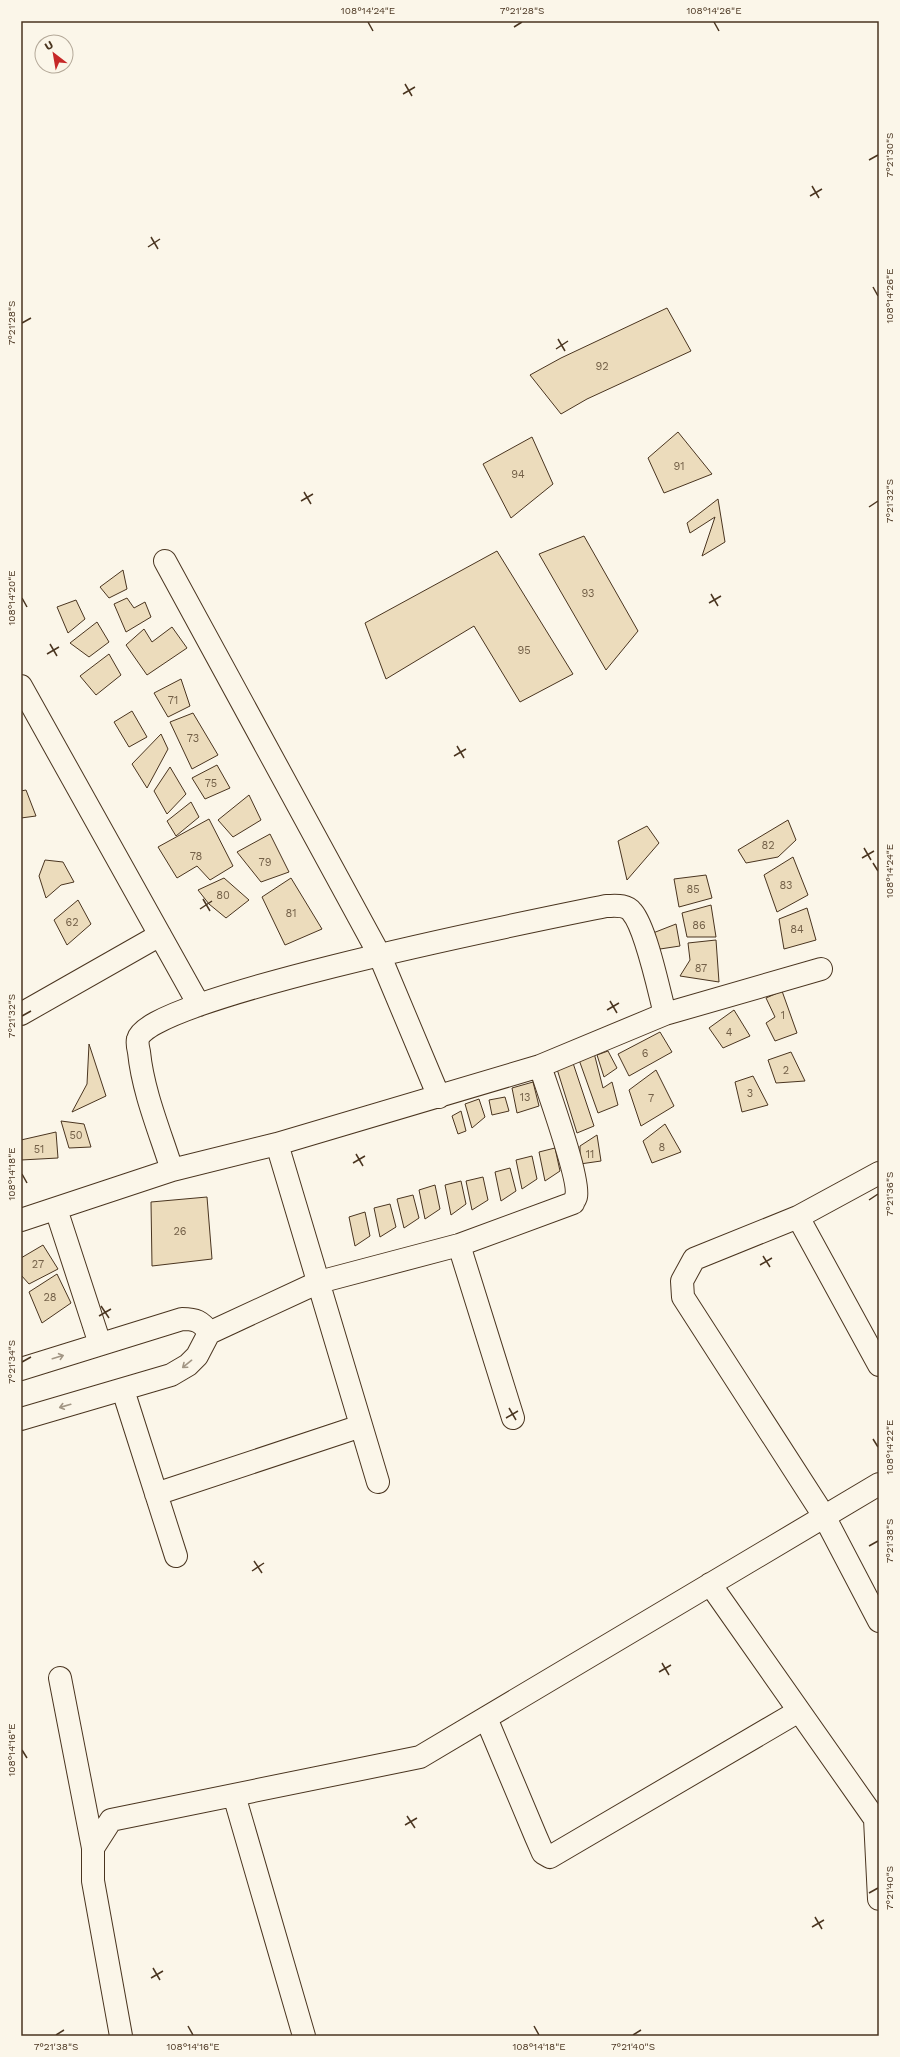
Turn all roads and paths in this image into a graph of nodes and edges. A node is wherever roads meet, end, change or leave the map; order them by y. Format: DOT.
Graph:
graph roads {
  1 [pos="165,561"];
  2 [pos="21,686"];
  3 [pos="160,935"];
  4 [pos="379,954"];
  5 [pos="821,968"];
  6 [pos="199,1005"];
  7 [pos="21,1014"];
  8 [pos="665,1014"];
  9 [pos="540,1066"];
  10 [pos="439,1097"];
  11 [pos="277,1144"];
  12 [pos="172,1170"];
  13 [pos="879,1173"];
  14 [pos="56,1209"];
  15 [pos="798,1216"];
  16 [pos="21,1220"];
  17 [pos="459,1245"];
  18 [pos="319,1282"];
  19 [pos="209,1333"];
  20 [pos="872,1336"];
  21 [pos="100,1344"];
  22 [pos="879,1365"];
  23 [pos="21,1369"];
  24 [pos="123,1390"];
  25 [pos="513,1418"];
  26 [pos="21,1419"];
  27 [pos="361,1426"];
  28 [pos="378,1482"];
  29 [pos="879,1484"];
  30 [pos="156,1494"];
  31 [pos="824,1516"];
  32 [pos="176,1556"];
  33 [pos="710,1584"];
  34 [pos="879,1621"];
  35 [pos="60,1678"];
  36 [pos="799,1711"];
  37 [pos="486,1718"];
  38 [pos="234,1795"];
  39 [pos="877,1818"];
  40 [pos="93,1848"];
  41 [pos="879,1899"];
  42 [pos="121,2036"];
  43 [pos="304,2036"];
  1 -- 4 [label="street"];
  2 -- 3 [label="street"];
  3 -- 6 [label="street"];
  3 -- 7 [label="street"];
  4 -- 6 [label="street"];
  4 -- 8 [label="street"];
  4 -- 10 [label="street"];
  5 -- 8 [label="street"];
  6 -- 12 [label="street"];
  8 -- 9 [label="street"];
  9 -- 10 [label="street"];
  9 -- 17 [label="street"];
  10 -- 11 [label="street"];
  11 -- 12 [label="street"];
  11 -- 18 [label="street"];
  12 -- 14 [label="street"];
  13 -- 15 [label="street"];
  14 -- 16 [label="street"];
  14 -- 21 [label="street"];
  15 -- 20 [label="street"];
  15 -- 31 [label="street"];
  17 -- 18 [label="street"];
  17 -- 25 [label="street"];
  18 -- 19 [label="street"];
  18 -- 27 [label="street"];
  19 -- 21 [label="street"];
  19 -- 24 [label="street, one-way"];
  20 -- 22 [label="street"];
  23 -- 21 [label="street, one-way"];
  24 -- 26 [label="street, one-way"];
  24 -- 30 [label="street"];
  27 -- 28 [label="street"];
  27 -- 30 [label="street"];
  29 -- 31 [label="street"];
  30 -- 32 [label="street"];
  31 -- 33 [label="street"];
  31 -- 34 [label="street"];
  33 -- 36 [label="street"];
  33 -- 37 [label="street"];
  35 -- 40 [label="street"];
  36 -- 37 [label="street"];
  36 -- 39 [label="street"];
  37 -- 38 [label="street"];
  38 -- 40 [label="street"];
  38 -- 43 [label="street"];
  39 -- 41 [label="street"];
  40 -- 42 [label="street"];
}
